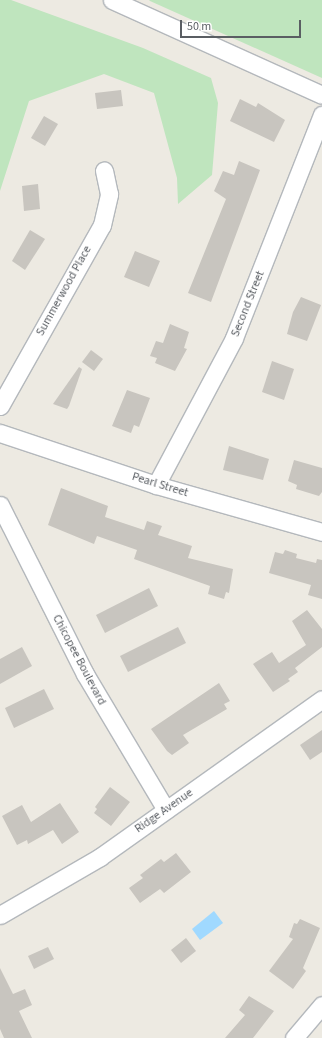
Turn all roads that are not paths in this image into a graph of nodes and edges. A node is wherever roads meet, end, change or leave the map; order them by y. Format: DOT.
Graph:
graph roads {
  1 [pos="112,0"];
  2 [pos="322,95"];
  3 [pos="322,115"];
  4 [pos="104,171"];
  5 [pos="0,406"];
  6 [pos="0,433"];
  7 [pos="156,485"];
  8 [pos="0,506"];
  9 [pos="322,532"];
  10 [pos="322,699"];
  11 [pos="166,810"];
  12 [pos="0,915"];
  13 [pos="322,1004"];
  14 [pos="294,1038"];
  1 -- 2 [label="street"];
  3 -- 7 [label="street, Second Street"];
  4 -- 5 [label="street, Summerwood Place"];
  6 -- 7 [label="street, Pearl Street"];
  7 -- 9 [label="street, Pearl Street"];
  8 -- 11 [label="street, Chicopee Boulevard"];
  10 -- 11 [label="street, Ridge Avenue"];
  11 -- 12 [label="street, Ridge Avenue"];
  13 -- 14 [label="street"];
}
